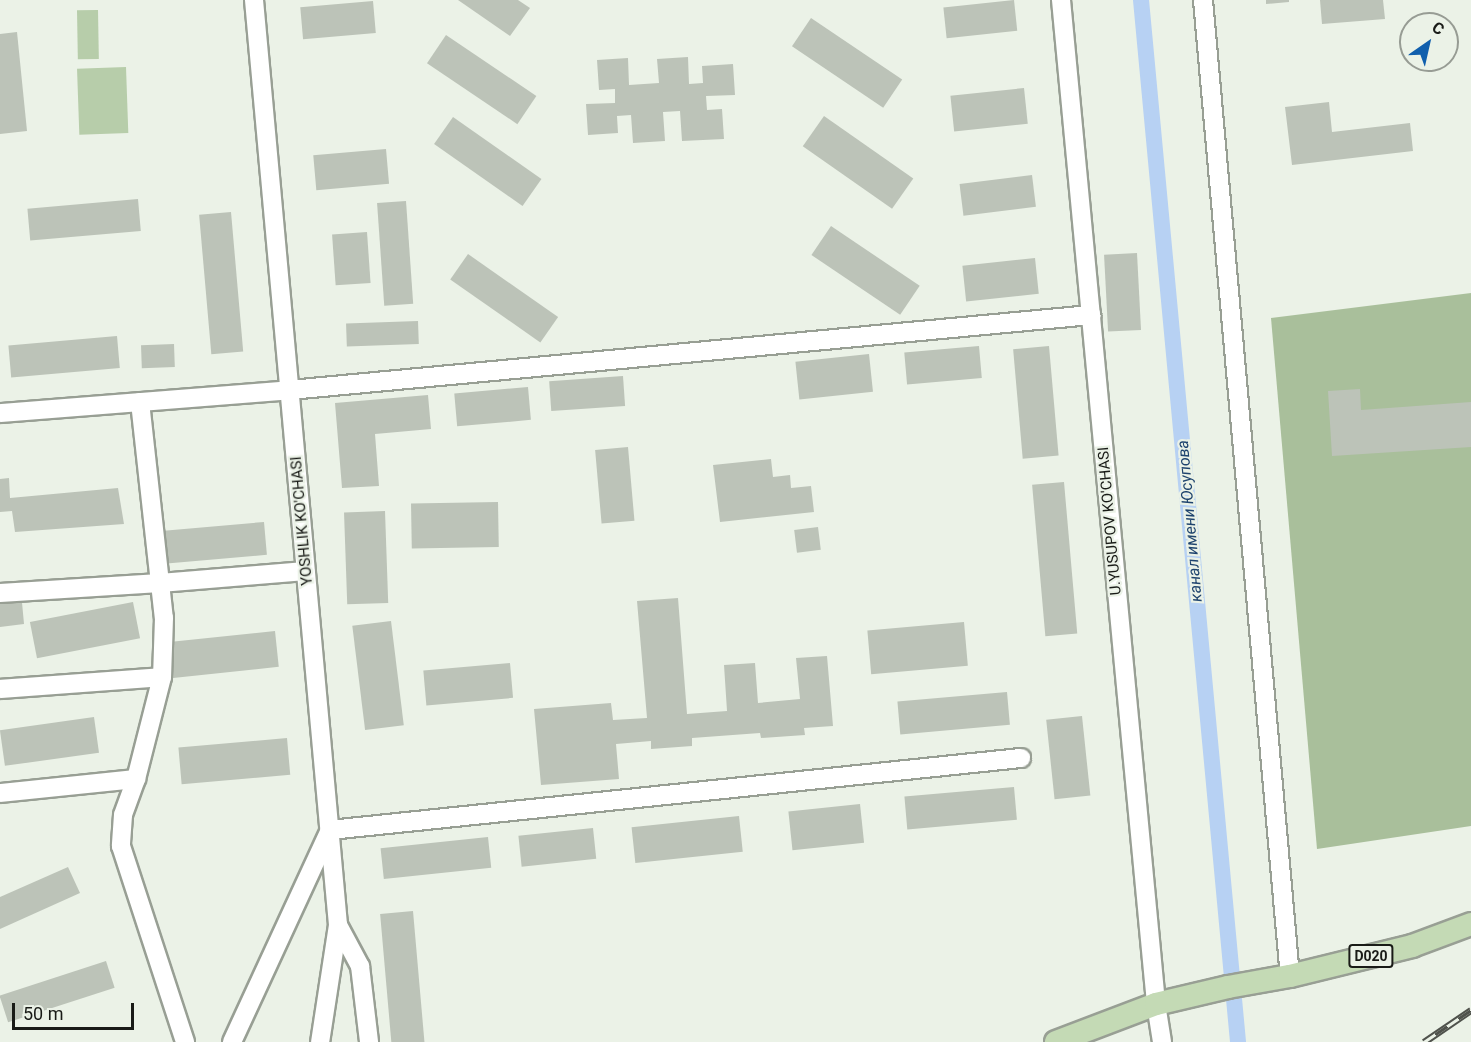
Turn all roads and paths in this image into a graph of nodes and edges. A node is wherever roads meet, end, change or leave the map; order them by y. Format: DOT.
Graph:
graph roads {
  1 [pos="254,0"];
  2 [pos="1061,0"];
  3 [pos="1203,0"];
  4 [pos="1091,315"];
  5 [pos="290,390"];
  6 [pos="140,402"];
  7 [pos="0,413"];
  8 [pos="306,571"];
  9 [pos="160,583"];
  10 [pos="0,593"];
  11 [pos="162,677"];
  12 [pos="0,689"];
  13 [pos="1021,758"];
  14 [pos="136,779"];
  15 [pos="0,793"];
  16 [pos="330,830"];
  17 [pos="1471,924"];
  18 [pos="338,926"];
  19 [pos="1279,979"];
  20 [pos="1156,1005"];
  21 [pos="185,1042"];
  22 [pos="232,1042"];
  23 [pos="320,1042"];
  24 [pos="369,1042"];
  25 [pos="1056,1042"];
  26 [pos="1162,1042"];
  1 -- 5 [label="street, YOSHLIK KO'CHASI"];
  2 -- 4 [label="street, U.YUSUPOV KO'CHASI"];
  3 -- 19 [label="street"];
  4 -- 5 [label="street"];
  4 -- 20 [label="street, U.YUSUPOV KO'CHASI"];
  5 -- 6 [label="street"];
  5 -- 8 [label="street, YOSHLIK KO'CHASI"];
  6 -- 7 [label="street"];
  6 -- 9 [label="street"];
  8 -- 9 [label="street"];
  8 -- 16 [label="street, YOSHLIK KO'CHASI"];
  9 -- 10 [label="street"];
  9 -- 11 [label="street"];
  11 -- 12 [label="street"];
  11 -- 14 [label="street"];
  13 -- 16 [label="street"];
  14 -- 15 [label="street"];
  14 -- 21 [label="street"];
  16 -- 18 [label="street, YOSHLIK KO'CHASI"];
  16 -- 22 [label="street"];
  17 -- 19 [label="main road, D020"];
  18 -- 23 [label="street, YOSHLIK KO'CHASI"];
  18 -- 24 [label="street"];
  19 -- 20 [label="main road, D020"];
  20 -- 25 [label="main road, D020"];
  20 -- 26 [label="street, U.YUSUPOV KO'CHASI"];
}
